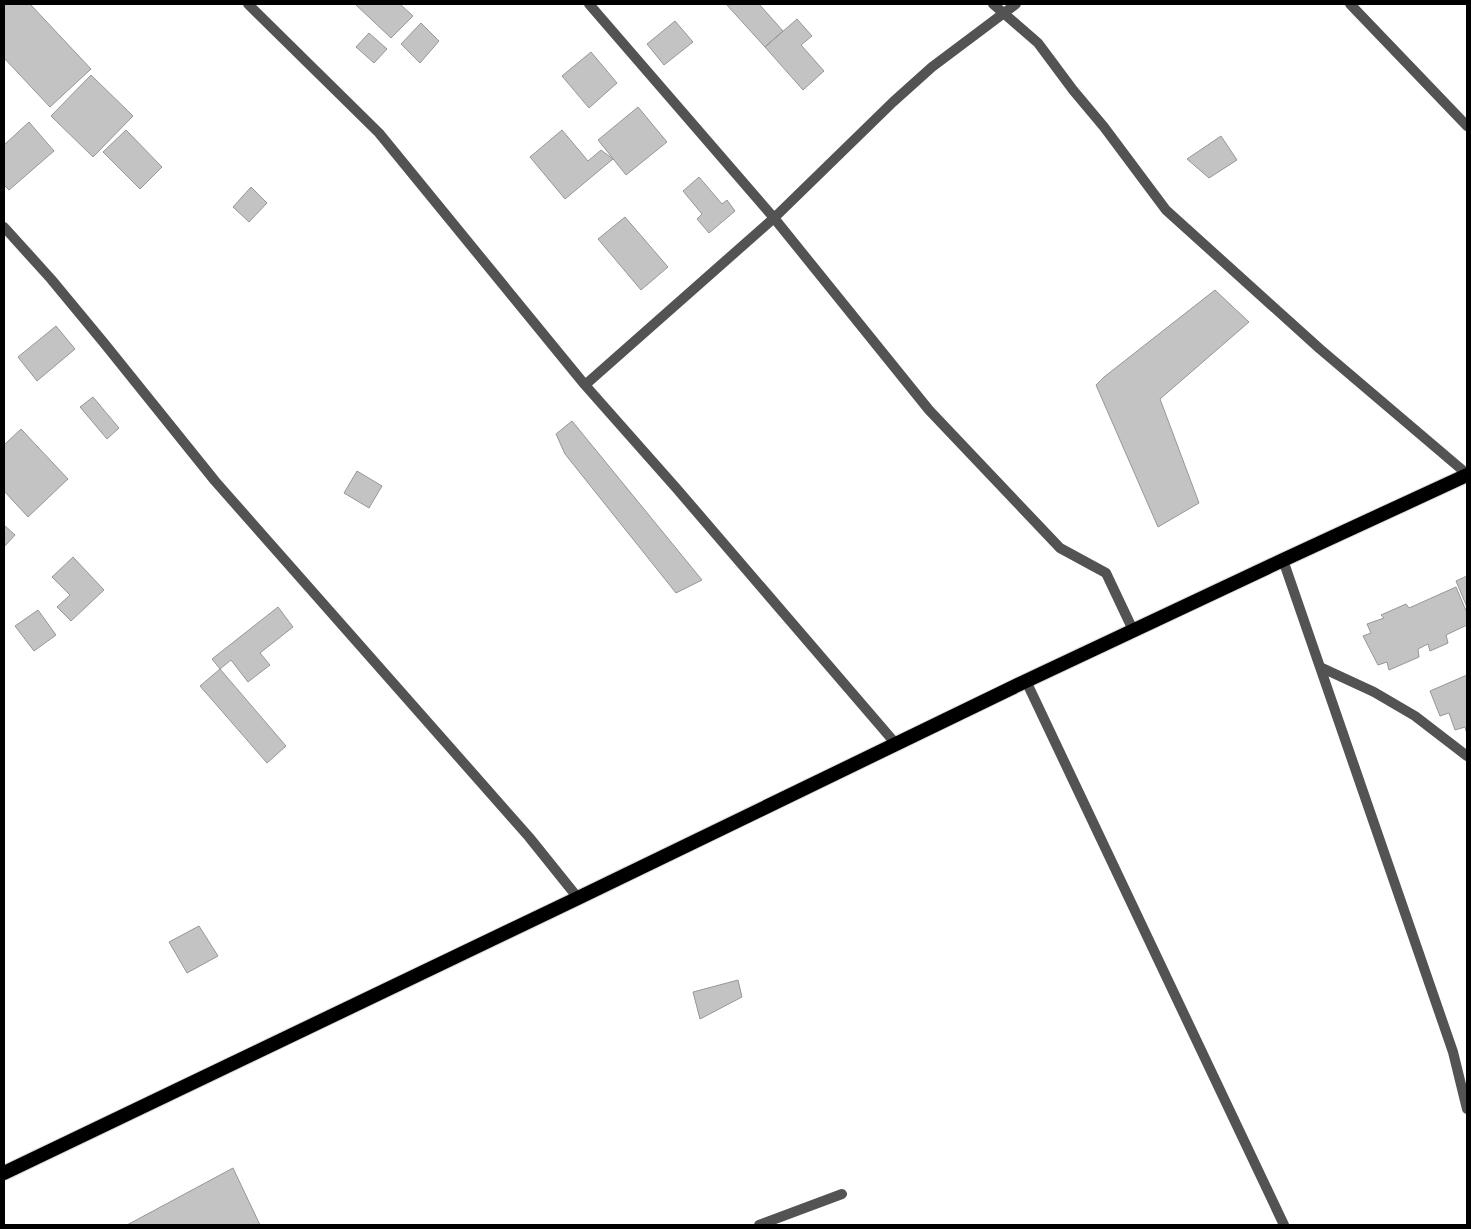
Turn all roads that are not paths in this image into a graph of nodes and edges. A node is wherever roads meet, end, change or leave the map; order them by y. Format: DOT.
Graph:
graph roads {
  1 [pos="248,4"];
  2 [pos="589,4"];
  3 [pos="993,4"];
  4 [pos="1016,4"];
  5 [pos="1350,4"];
  6 [pos="1004,14"];
  7 [pos="1467,126"];
  8 [pos="774,218"];
  9 [pos="4,227"];
  10 [pos="585,385"];
  11 [pos="1467,474"];
  12 [pos="1283,560"];
  13 [pos="1133,630"];
  14 [pos="1320,667"];
  15 [pos="1026,681"];
  16 [pos="896,744"];
  17 [pos="1467,756"];
  18 [pos="578,898"];
  19 [pos="1467,1110"];
  20 [pos="4,1173"];
  21 [pos="842,1194"];
  22 [pos="759,1225"];
  23 [pos="1284,1225"];
  1 -- 10 [label="street"];
  2 -- 8 [label="street"];
  3 -- 6 [label="street"];
  4 -- 6 [label="street"];
  5 -- 7 [label="street"];
  6 -- 8 [label="street"];
  6 -- 11 [label="street"];
  8 -- 10 [label="street"];
  8 -- 13 [label="street"];
  9 -- 18 [label="street"];
  10 -- 16 [label="street"];
  11 -- 12 [label="highway"];
  12 -- 13 [label="highway"];
  12 -- 14 [label="street"];
  13 -- 15 [label="highway"];
  14 -- 17 [label="street"];
  14 -- 19 [label="street"];
  15 -- 16 [label="highway"];
  15 -- 23 [label="street"];
  16 -- 18 [label="highway"];
  18 -- 20 [label="highway"];
  21 -- 22 [label="street"];
}
